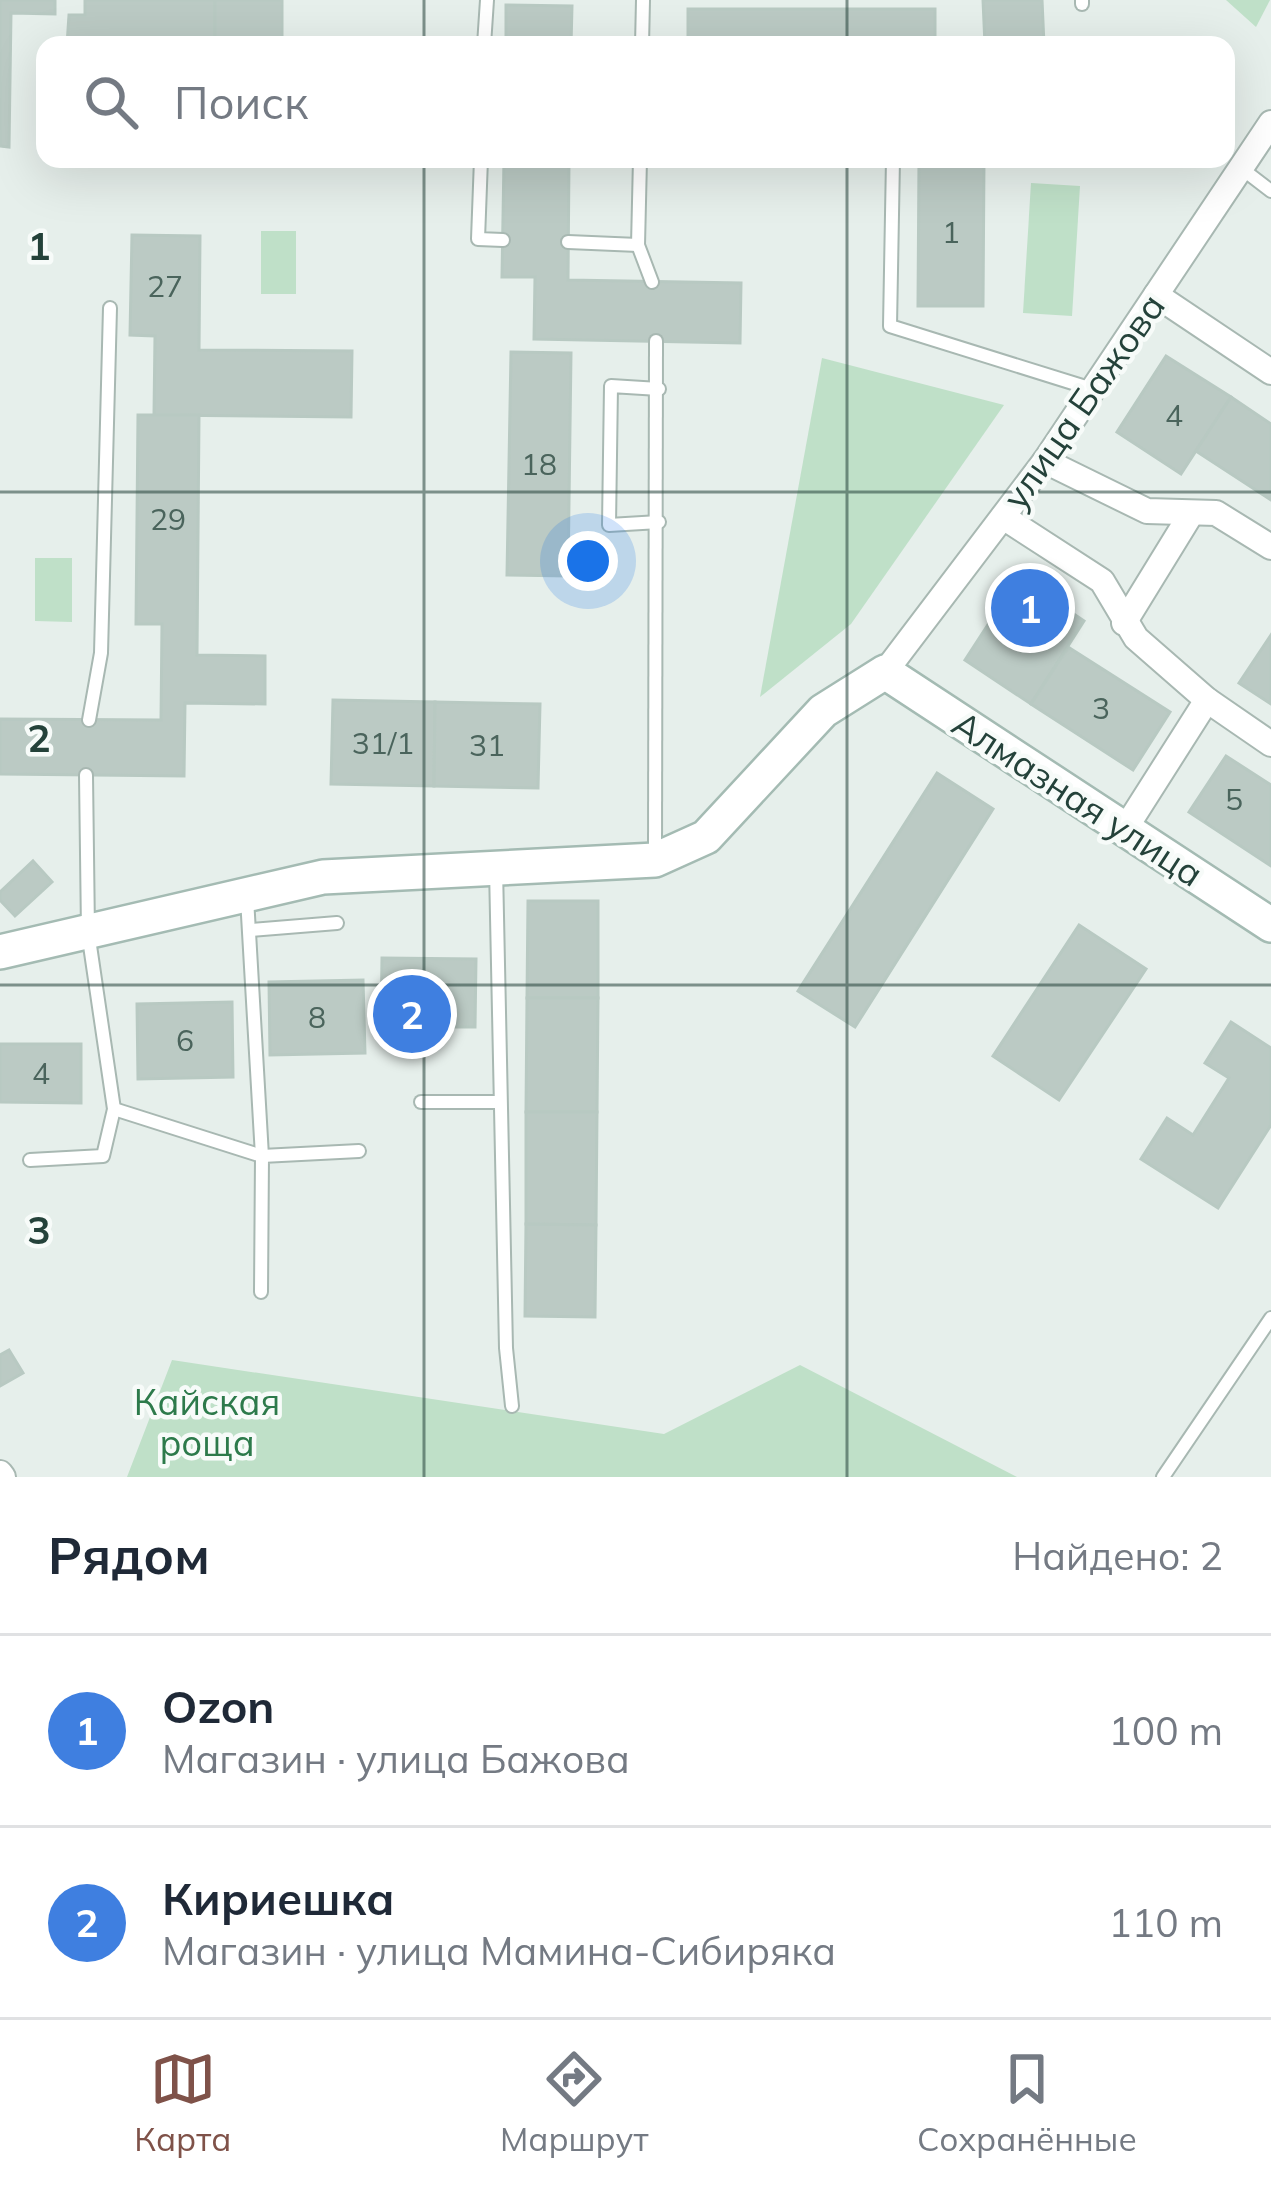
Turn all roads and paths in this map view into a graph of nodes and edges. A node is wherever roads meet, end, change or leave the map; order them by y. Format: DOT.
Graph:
graph roads {
  1 [pos="487,0"];
  2 [pos="643,0"];
  3 [pos="485,36"];
  4 [pos="642,36"];
  5 [pos="1271,123"];
  6 [pos="481,168"];
  7 [pos="640,168"];
  8 [pos="893,168"];
  9 [pos="1241,168"];
  10 [pos="1271,190"];
  11 [pos="503,240"];
  12 [pos="568,242"];
  13 [pos="638,244"];
  14 [pos="652,282"];
  15 [pos="1156,295"];
  16 [pos="110,308"];
  17 [pos="656,341"];
  18 [pos="1271,372"];
  19 [pos="658,389"];
  20 [pos="1093,390"];
  21 [pos="1045,461"];
  22 [pos="1191,514"];
  23 [pos="1003,517"];
  24 [pos="658,522"];
  25 [pos="1271,547"];
  26 [pos="1124,622"];
  27 [pos="885,672"];
  28 [pos="1207,700"];
  29 [pos="88,720"];
  30 [pos="1271,744"];
  31 [pos="86,775"];
  32 [pos="1125,829"];
  33 [pos="655,860"];
  34 [pos="496,867"];
  35 [pos="247,893"];
  36 [pos="337,923"];
  37 [pos="1271,925"];
  38 [pos="252,930"];
  39 [pos="88,932"];
  40 [pos="0,952"];
  41 [pos="421,1102"];
  42 [pos="499,1102"];
  43 [pos="115,1109"];
  44 [pos="359,1151"];
  45 [pos="262,1156"];
  46 [pos="30,1160"];
  47 [pos="261,1292"];
  48 [pos="1271,1318"];
  49 [pos="512,1406"];
  50 [pos="1163,1477"];
  1 -- 3 [label="lane"];
  2 -- 4 [label="lane"];
  5 -- 9 [label="street, улица Бажова"];
  6 -- 11 [label="lane"];
  7 -- 13 [label="lane"];
  8 -- 20 [label="lane"];
  9 -- 10 [label="lane"];
  9 -- 15 [label="street, улица Бажова"];
  12 -- 13 [label="lane"];
  13 -- 14 [label="lane"];
  15 -- 18 [label="street"];
  15 -- 20 [label="street, улица Бажова"];
  16 -- 29 [label="lane"];
  17 -- 19 [label="lane"];
  19 -- 24 [label="lane"];
  19 -- 24 [label="lane"];
  20 -- 21 [label="street, улица Бажова"];
  21 -- 22 [label="street"];
  21 -- 23 [label="street, улица Бажова"];
  22 -- 25 [label="street"];
  22 -- 26 [label="street"];
  23 -- 26 [label="street"];
  23 -- 27 [label="street, улица Бажова"];
  24 -- 33 [label="lane"];
  26 -- 28 [label="street"];
  27 -- 32 [label="street, Алмазная улица"];
  27 -- 33 [label="street"];
  28 -- 30 [label="street"];
  28 -- 32 [label="street"];
  31 -- 39 [label="lane"];
  32 -- 37 [label="street, Алмазная улица"];
  33 -- 34 [label="street"];
  34 -- 35 [label="street"];
  34 -- 42 [label="lane"];
  35 -- 38 [label="lane"];
  35 -- 39 [label="street"];
  36 -- 38 [label="lane"];
  38 -- 45 [label="lane"];
  39 -- 40 [label="street"];
  39 -- 43 [label="lane"];
  41 -- 42 [label="lane"];
  42 -- 49 [label="lane"];
  43 -- 45 [label="lane"];
  43 -- 46 [label="lane"];
  44 -- 45 [label="lane"];
  45 -- 47 [label="lane"];
  48 -- 50 [label="lane"];
}
